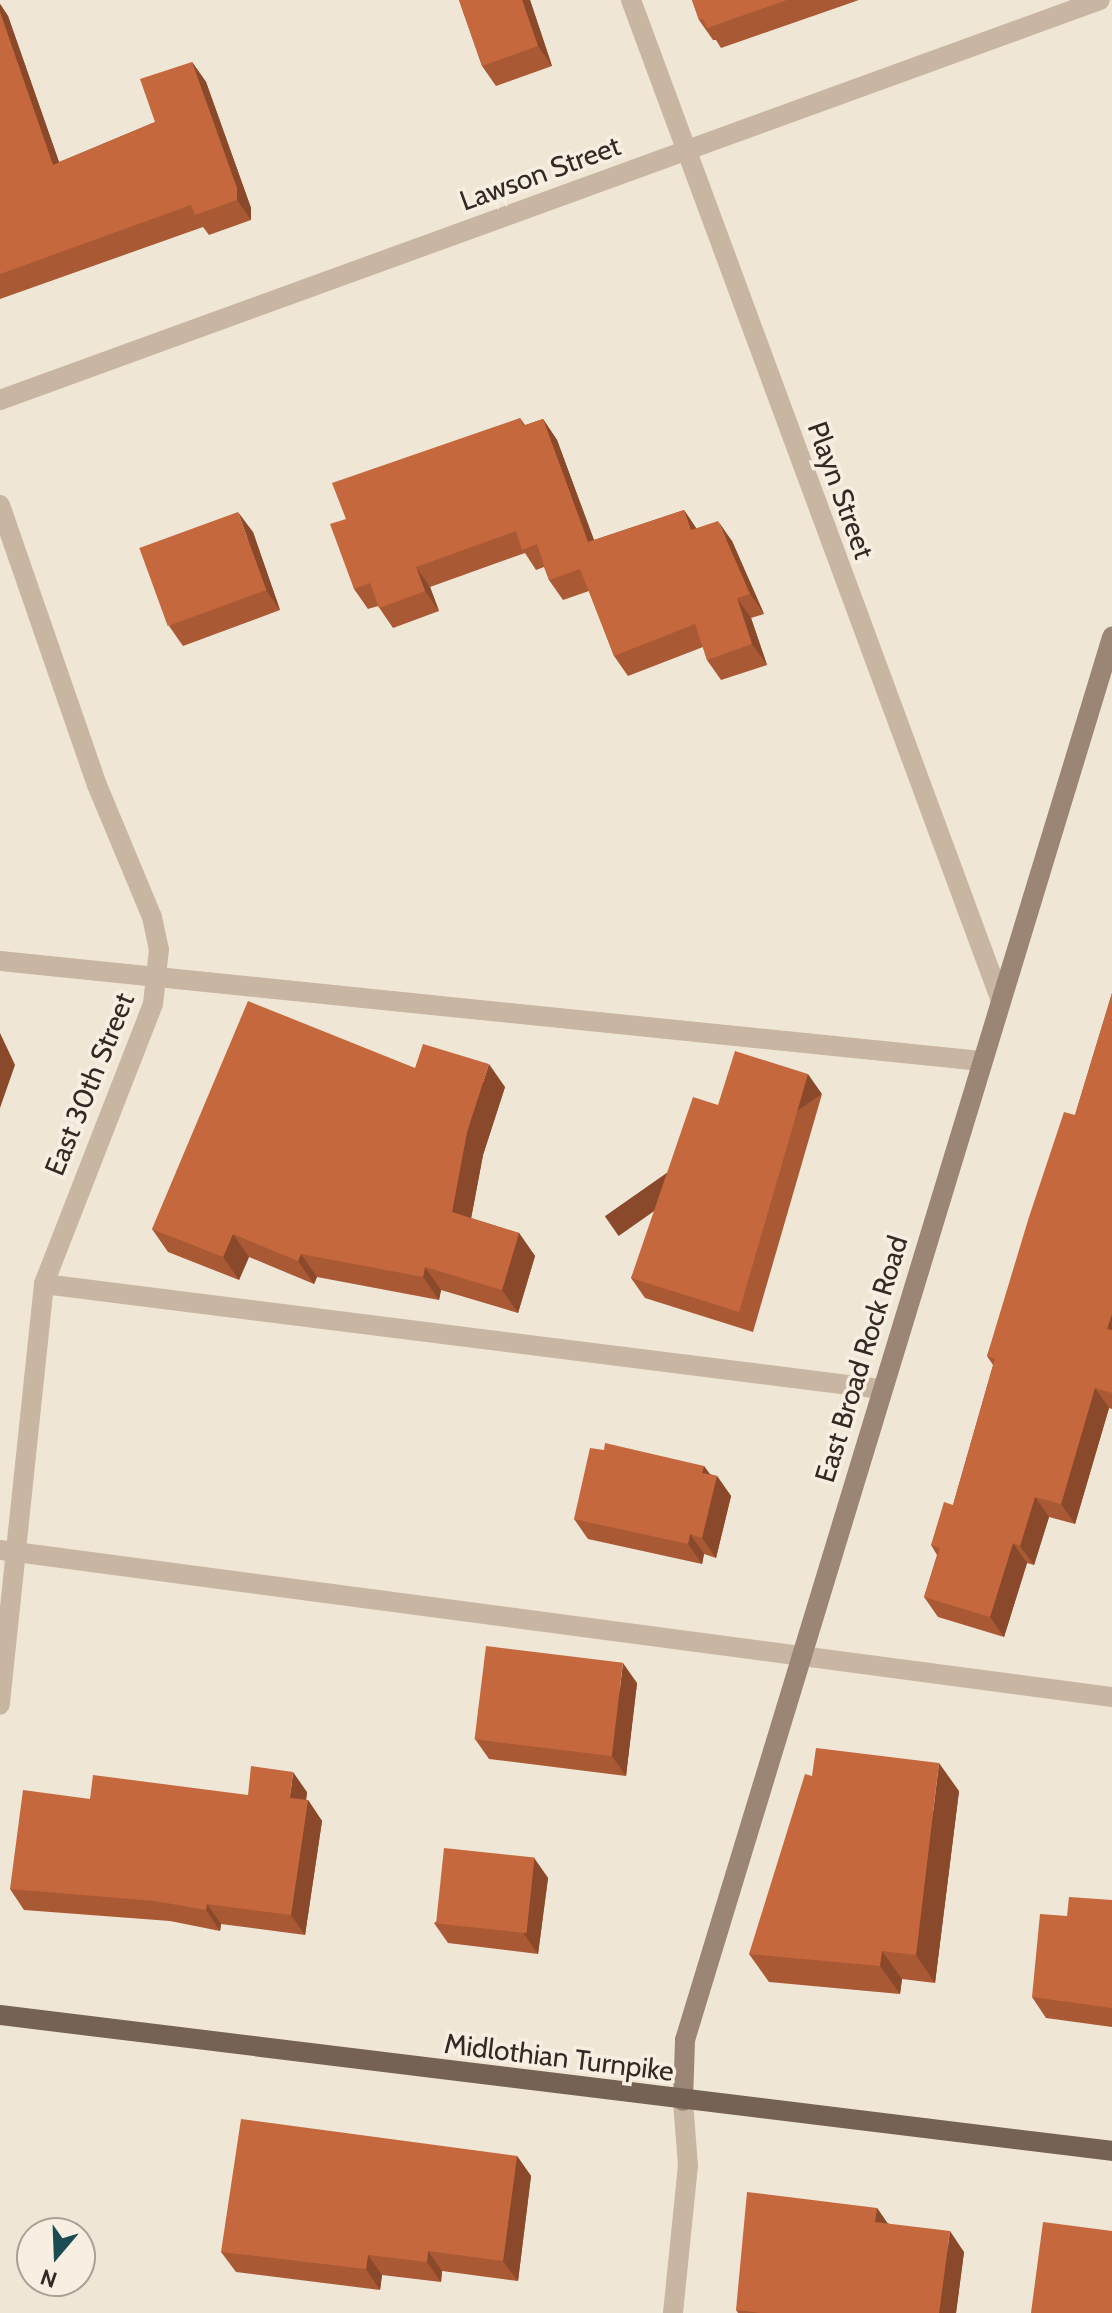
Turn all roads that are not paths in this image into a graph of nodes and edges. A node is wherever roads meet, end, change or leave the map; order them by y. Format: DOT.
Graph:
graph roads {
  1 [pos="631,0"];
  2 [pos="1100,0"];
  3 [pos="686,150"];
  4 [pos="0,400"];
  5 [pos="0,505"];
  6 [pos="1112,637"];
  7 [pos="0,961"];
  8 [pos="159,977"];
  9 [pos="1000,998"];
  10 [pos="981,1061"];
  11 [pos="44,1284"];
  12 [pos="881,1389"];
  13 [pos="8,1551"];
  14 [pos="799,1659"];
  15 [pos="1112,1697"];
  16 [pos="0,1705"];
  17 [pos="0,2015"];
  18 [pos="683,2101"];
  19 [pos="1112,2151"];
  20 [pos="673,2313"];
  1 -- 3 [label="street, Playn Street"];
  2 -- 3 [label="street, Lawson Street"];
  3 -- 4 [label="street, Lawson Street"];
  3 -- 9 [label="street, Playn Street"];
  5 -- 8 [label="street, East 30th Street"];
  6 -- 9 [label="main road, East Broad Rock Road"];
  7 -- 8 [label="street"];
  8 -- 10 [label="street"];
  8 -- 11 [label="street, East 30th Street"];
  9 -- 10 [label="main road, East Broad Rock Road"];
  10 -- 12 [label="main road, East Broad Rock Road"];
  11 -- 12 [label="street"];
  11 -- 13 [label="street, East 30th Street"];
  12 -- 14 [label="main road, East Broad Rock Road"];
  13 -- 14 [label="street"];
  13 -- 16 [label="street, East 30th Street"];
  14 -- 15 [label="street"];
  14 -- 18 [label="main road, East Broad Rock Road"];
  17 -- 18 [label="main road, Midlothian Turnpike"];
  18 -- 19 [label="main road, Midlothian Turnpike"];
  18 -- 20 [label="street"];
}
